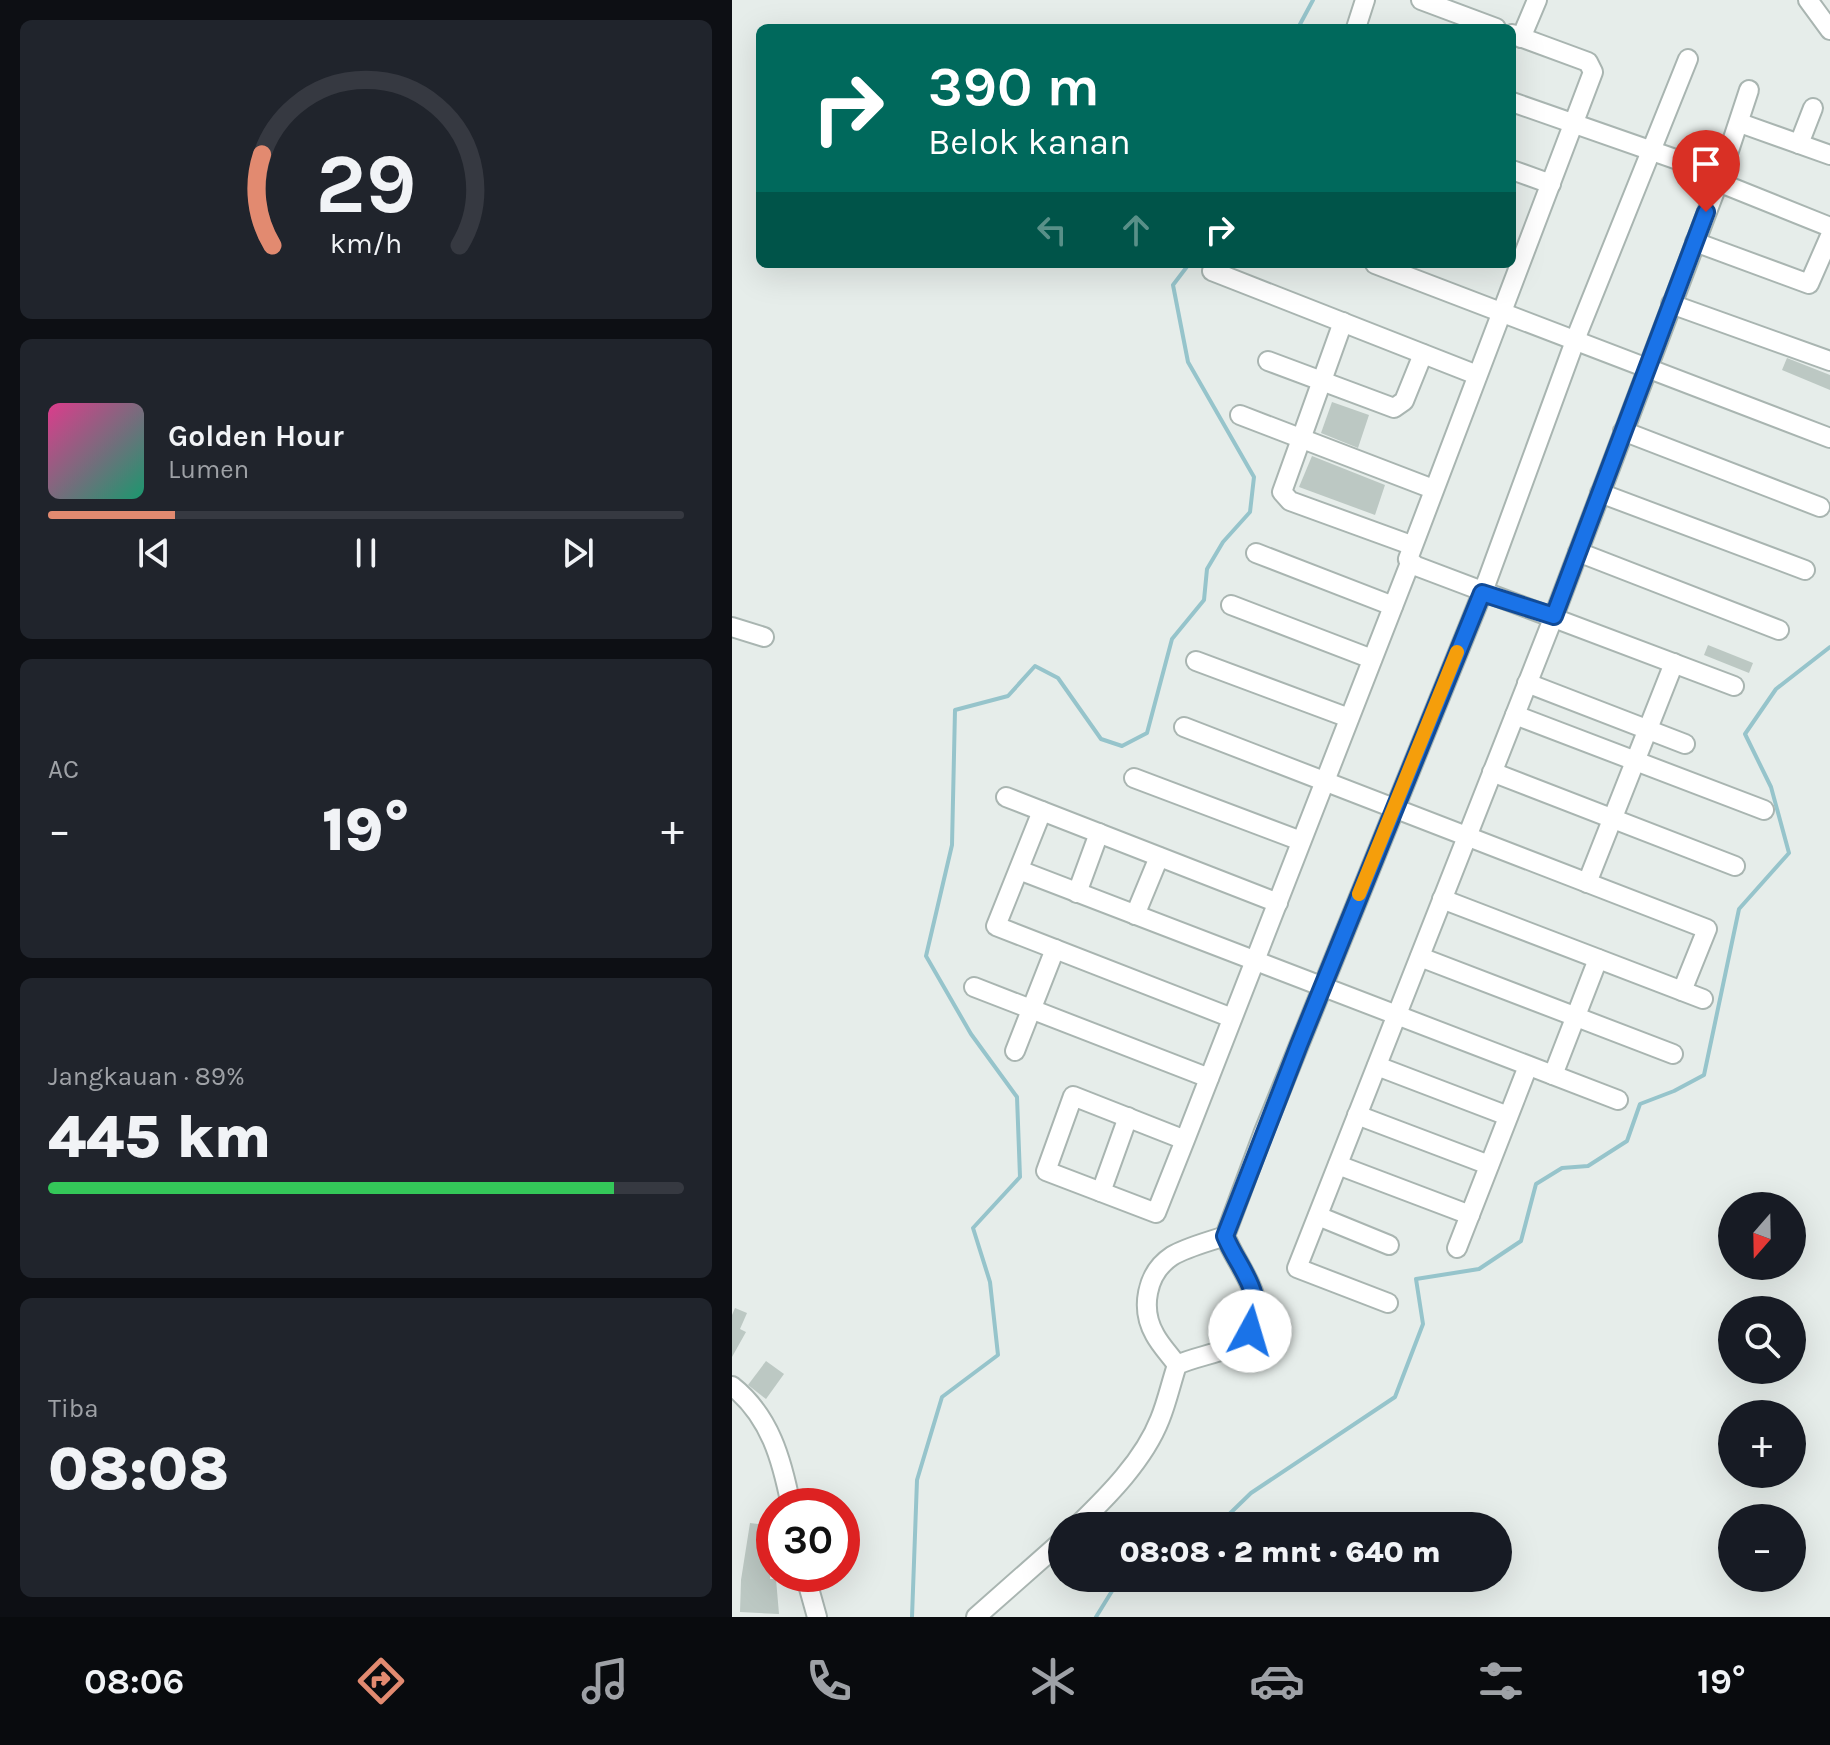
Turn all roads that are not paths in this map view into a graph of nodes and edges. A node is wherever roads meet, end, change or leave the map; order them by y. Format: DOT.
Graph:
graph roads {
  1 [pos="1365,0"];
  2 [pos="1421,0"];
  3 [pos="1537,0"];
  4 [pos="1808,0"];
  5 [pos="1458,22"];
  6 [pos="1357,24"];
  7 [pos="1830,30"];
  8 [pos="1517,36"];
  9 [pos="1688,59"];
  10 [pos="1749,90"];
  11 [pos="1516,103"];
  12 [pos="1813,108"];
  13 [pos="1740,123"];
  14 [pos="1574,125"];
  15 [pos="1799,144"];
  16 [pos="1652,149"];
  17 [pos="1830,155"];
  18 [pos="1516,171"];
  19 [pos="1719,179"];
  20 [pos="1551,184"];
  21 [pos="1830,227"];
  22 [pos="1830,236"];
  23 [pos="1520,242"];
  24 [pos="1695,242"];
  25 [pos="1385,268"];
  26 [pos="1513,268"];
  27 [pos="1212,271"];
  28 [pos="1822,280"];
  29 [pos="1671,304"];
  30 [pos="1501,313"];
  31 [pos="1343,322"];
  32 [pos="1576,340"];
  33 [pos="1423,354"];
  34 [pos="1268,361"];
  35 [pos="1830,361"];
  36 [pos="1647,366"];
  37 [pos="1477,375"];
  38 [pos="1321,382"];
  39 [pos="1240,415"];
  40 [pos="1623,431"];
  41 [pos="1300,438"];
  42 [pos="1830,438"];
  43 [pos="1433,489"];
  44 [pos="1600,493"];
  45 [pos="1820,507"];
  46 [pos="1578,552"];
  47 [pos="1256,553"];
  48 [pos="1411,554"];
  49 [pos="1805,570"];
  50 [pos="1482,593"];
  51 [pos="1231,605"];
  52 [pos="1393,606"];
  53 [pos="1554,616"];
  54 [pos="732,627"];
  55 [pos="1779,630"];
  56 [pos="764,637"];
  57 [pos="1372,659"];
  58 [pos="1196,661"];
  59 [pos="1674,663"];
  60 [pos="1527,683"];
  61 [pos="1734,686"];
  62 [pos="1515,715"];
  63 [pos="1349,718"];
  64 [pos="1184,727"];
  65 [pos="1648,729"];
  66 [pos="1685,744"];
  67 [pos="1635,762"];
  68 [pos="1492,772"];
  69 [pos="1134,778"];
  70 [pos="1325,781"];
  71 [pos="1006,797"];
  72 [pos="1394,808"];
  73 [pos="1764,810"];
  74 [pos="1042,811"];
  75 [pos="1613,819"];
  76 [pos="1099,833"];
  77 [pos="1467,836"];
  78 [pos="1301,841"];
  79 [pos="1159,857"];
  80 [pos="1735,866"];
  81 [pos="1019,870"];
  82 [pos="1587,883"];
  83 [pos="1077,893"];
  84 [pos="1442,899"];
  85 [pos="1278,903"];
  86 [pos="1135,915"];
  87 [pos="1055,949"];
  88 [pos="1420,957"];
  89 [pos="1598,959"];
  90 [pos="1255,960"];
  91 [pos="1322,986"];
  92 [pos="974,987"];
  93 [pos="1682,991"];
  94 [pos="1703,999"];
  95 [pos="1031,1009"];
  96 [pos="1396,1016"];
  97 [pos="1575,1016"];
  98 [pos="1232,1018"];
  99 [pos="1015,1051"];
  100 [pos="1673,1054"];
  101 [pos="1377,1066"];
  102 [pos="1528,1066"];
  103 [pos="1553,1075"];
  104 [pos="1209,1078"];
  105 [pos="1618,1100"];
  106 [pos="1357,1115"];
  107 [pos="1508,1116"];
  108 [pos="1128,1117"];
  109 [pos="1185,1140"];
  110 [pos="1338,1165"];
  111 [pos="1489,1165"];
  112 [pos="1101,1192"];
  113 [pos="1470,1215"];
  114 [pos="1318,1216"];
  115 [pos="1225,1236"];
  116 [pos="1389,1245"];
  117 [pos="1457,1248"];
  118 [pos="1388,1303"];
  119 [pos="1177,1365"];
  120 [pos="732,1386"];
  121 [pos="787,1488"];
  122 [pos="1091,1512"];
  123 [pos="1048,1553"];
  124 [pos="810,1592"];
  125 [pos="817,1617"];
  126 [pos="976,1617"];
  1 -- 6 [label="street"];
  2 -- 5 [label="street"];
  3 -- 8 [label="street"];
  4 -- 7 [label="street"];
  8 -- 14 [label="street"];
  9 -- 16 [label="street"];
  10 -- 13 [label="street"];
  11 -- 14 [label="street"];
  12 -- 15 [label="street"];
  13 -- 15 [label="street"];
  13 -- 19 [label="street"];
  14 -- 16 [label="street"];
  14 -- 20 [label="street"];
  15 -- 17 [label="street"];
  16 -- 19 [label="street"];
  16 -- 32 [label="street"];
  18 -- 20 [label="street"];
  19 -- 21 [label="street"];
  19 -- 24 [label="street"];
  20 -- 23 [label="street"];
  22 -- 28 [label="street"];
  24 -- 28 [label="street"];
  24 -- 29 [label="street"];
  25 -- 30 [label="street"];
  26 -- 30 [label="street"];
  27 -- 31 [label="street"];
  29 -- 35 [label="street"];
  29 -- 36 [label="street"];
  30 -- 32 [label="street"];
  30 -- 37 [label="street"];
  31 -- 33 [label="street"];
  31 -- 38 [label="street"];
  32 -- 36 [label="street"];
  32 -- 50 [label="street"];
  33 -- 37 [label="street"];
  33 -- 38 [label="street"];
  34 -- 38 [label="street"];
  36 -- 40 [label="street"];
  36 -- 42 [label="street"];
  37 -- 43 [label="street"];
  38 -- 41 [label="street"];
  39 -- 41 [label="street"];
  40 -- 44 [label="street"];
  40 -- 45 [label="street"];
  41 -- 43 [label="street"];
  41 -- 48 [label="street"];
  43 -- 48 [label="street"];
  44 -- 46 [label="street"];
  44 -- 49 [label="street"];
  46 -- 53 [label="street"];
  46 -- 55 [label="street"];
  47 -- 52 [label="street"];
  48 -- 50 [label="street"];
  48 -- 52 [label="street"];
  50 -- 53 [label="street"];
  50 -- 72 [label="street"];
  51 -- 57 [label="street"];
  52 -- 57 [label="street"];
  53 -- 59 [label="street"];
  53 -- 60 [label="street"];
  54 -- 56 [label="street"];
  57 -- 63 [label="street"];
  58 -- 63 [label="street"];
  59 -- 61 [label="street"];
  59 -- 65 [label="street"];
  60 -- 62 [label="street"];
  60 -- 65 [label="street"];
  62 -- 67 [label="street"];
  62 -- 68 [label="street"];
  63 -- 70 [label="street"];
  64 -- 70 [label="street"];
  65 -- 66 [label="street"];
  65 -- 67 [label="street"];
  67 -- 73 [label="street"];
  67 -- 75 [label="street"];
  68 -- 75 [label="street"];
  68 -- 77 [label="street"];
  69 -- 78 [label="street"];
  70 -- 72 [label="street"];
  70 -- 78 [label="street"];
  71 -- 74 [label="street"];
  72 -- 77 [label="street"];
  72 -- 91 [label="street"];
  74 -- 76 [label="street"];
  74 -- 81 [label="street"];
  75 -- 80 [label="street"];
  75 -- 82 [label="street"];
  76 -- 79 [label="street"];
  76 -- 83 [label="street"];
  77 -- 82 [label="street"];
  77 -- 84 [label="street"];
  78 -- 85 [label="street"];
  79 -- 85 [label="street"];
  79 -- 86 [label="street"];
  81 -- 83 [label="street"];
  81 -- 87 [label="street"];
  82 -- 93 [label="street"];
  83 -- 86 [label="street"];
  84 -- 88 [label="street"];
  84 -- 89 [label="street"];
  85 -- 90 [label="street"];
  86 -- 90 [label="street"];
  87 -- 95 [label="street"];
  87 -- 98 [label="street"];
  88 -- 96 [label="street"];
  88 -- 97 [label="street"];
  89 -- 93 [label="street"];
  89 -- 97 [label="street"];
  90 -- 91 [label="street"];
  90 -- 98 [label="street"];
  91 -- 96 [label="street"];
  91 -- 115 [label="street"];
  92 -- 95 [label="street"];
  93 -- 94 [label="street"];
  95 -- 99 [label="street"];
  95 -- 104 [label="street"];
  96 -- 101 [label="street"];
  96 -- 102 [label="street"];
  97 -- 100 [label="street"];
  97 -- 103 [label="street"];
  98 -- 104 [label="street"];
  101 -- 106 [label="street"];
  101 -- 107 [label="street"];
  102 -- 103 [label="street"];
  102 -- 107 [label="street"];
  103 -- 105 [label="street"];
  104 -- 109 [label="street"];
  106 -- 110 [label="street"];
  106 -- 111 [label="street"];
  107 -- 111 [label="street"];
  108 -- 109 [label="street"];
  108 -- 112 [label="street"];
  108 -- 112 [label="street"];
  109 -- 112 [label="street"];
  110 -- 113 [label="street"];
  110 -- 114 [label="street"];
  111 -- 113 [label="street"];
  113 -- 117 [label="street"];
  114 -- 116 [label="street"];
  114 -- 118 [label="street"];
  115 -- 119 [label="street"];
  115 -- 119 [label="street"];
  119 -- 122 [label="street"];
  120 -- 121 [label="street"];
  123 -- 126 [label="street"];
  124 -- 125 [label="street"];
}
